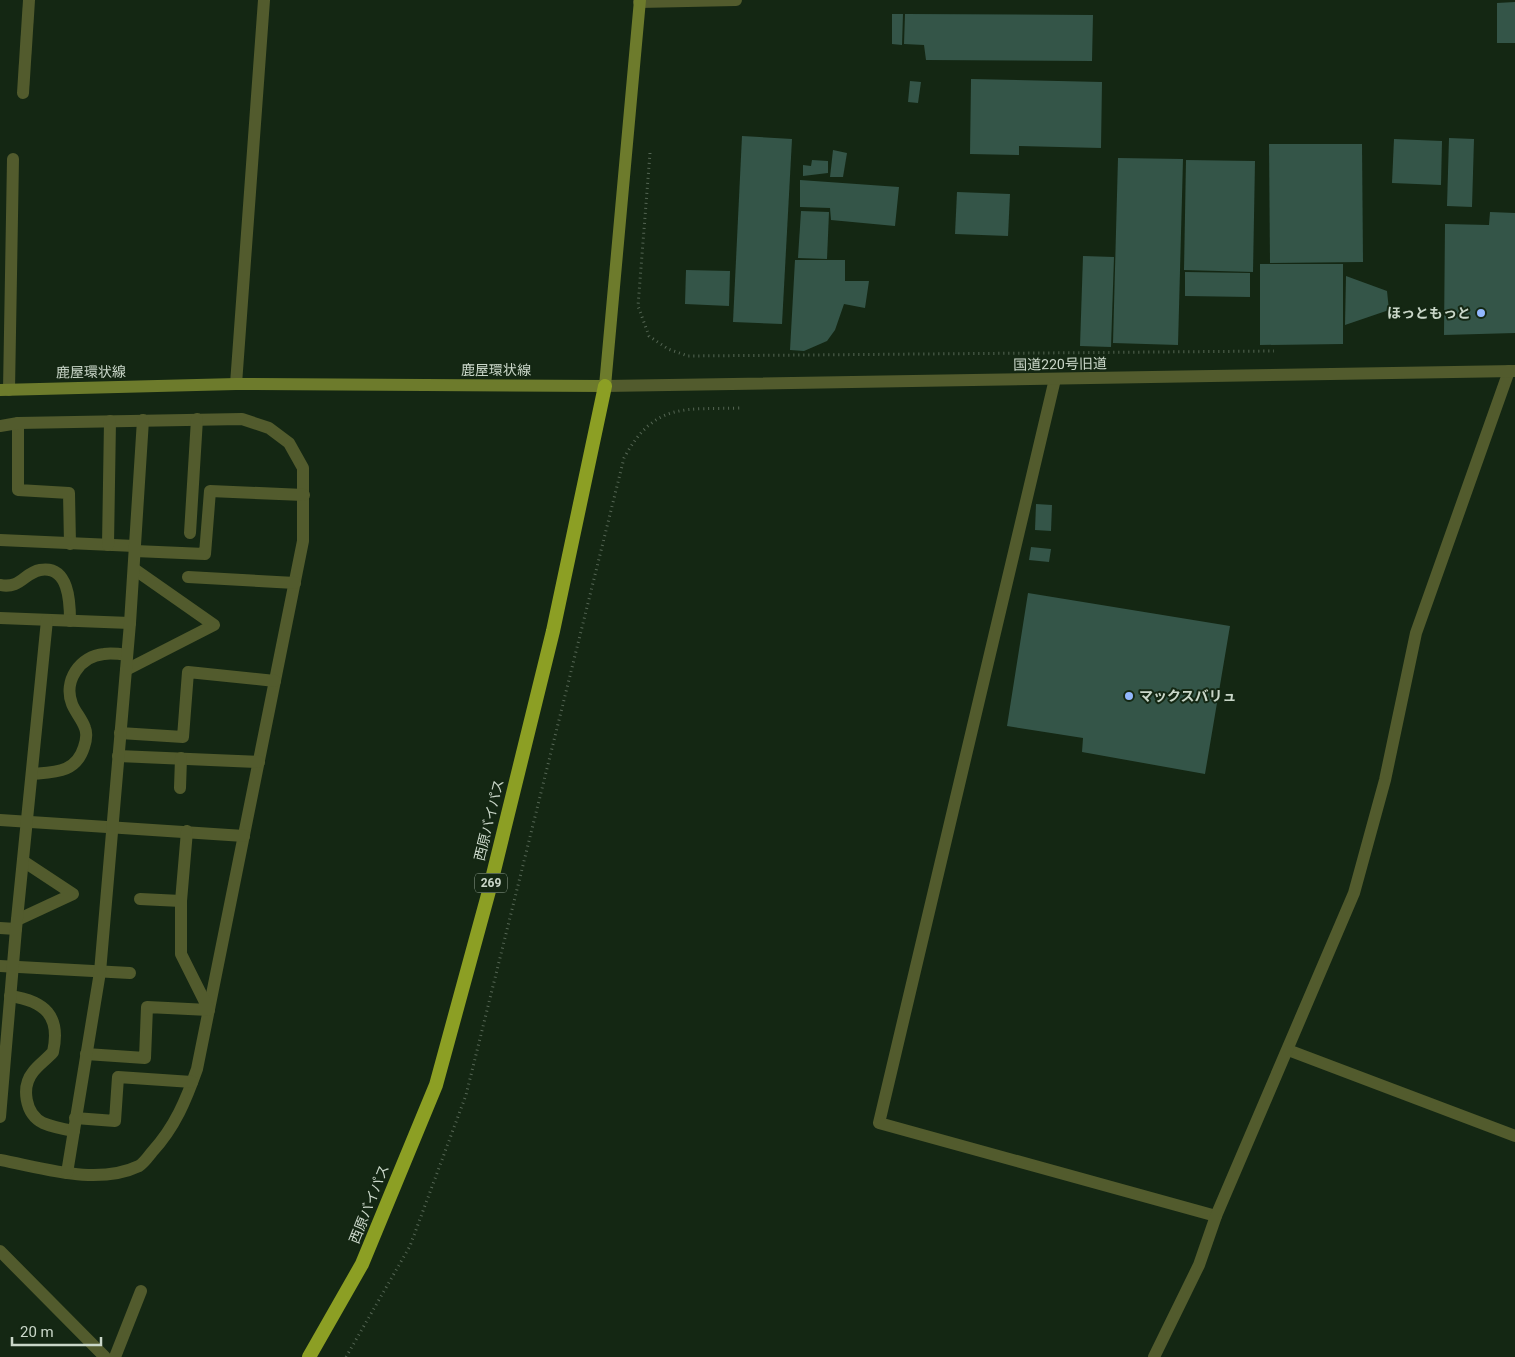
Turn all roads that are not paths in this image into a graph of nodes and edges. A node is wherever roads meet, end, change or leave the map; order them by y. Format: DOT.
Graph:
graph roads {
  1 [pos="29,0"];
  2 [pos="264,0"];
  3 [pos="736,0"];
  4 [pos="639,1"];
  5 [pos="23,93"];
  6 [pos="13,159"];
  7 [pos="1512,371"];
  8 [pos="1054,379"];
  9 [pos="236,384"];
  10 [pos="605,386"];
  11 [pos="4,390"];
  12 [pos="197,419"];
  13 [pos="110,420"];
  14 [pos="143,420"];
  15 [pos="18,423"];
  16 [pos="0,426"];
  17 [pos="304,495"];
  18 [pos="190,533"];
  19 [pos="0,540"];
  20 [pos="70,544"];
  21 [pos="108,545"];
  22 [pos="135,548"];
  23 [pos="134,569"];
  24 [pos="188,577"];
  25 [pos="295,583"];
  26 [pos="0,585"];
  27 [pos="0,618"];
  28 [pos="47,620"];
  29 [pos="70,621"];
  30 [pos="130,623"];
  31 [pos="127,654"];
  32 [pos="126,670"];
  33 [pos="275,681"];
  34 [pos="120,733"];
  35 [pos="118,756"];
  36 [pos="181,758"];
  37 [pos="259,762"];
  38 [pos="32,774"];
  39 [pos="180,788"];
  40 [pos="0,820"];
  41 [pos="27,821"];
  42 [pos="112,826"];
  43 [pos="187,831"];
  44 [pos="244,836"];
  45 [pos="23,861"];
  46 [pos="140,898"];
  47 [pos="181,901"];
  48 [pos="17,925"];
  49 [pos="0,928"];
  50 [pos="6,966"];
  51 [pos="100,972"];
  52 [pos="130,974"];
  53 [pos="10,996"];
  54 [pos="209,1010"];
  55 [pos="1288,1050"];
  56 [pos="86,1054"];
  57 [pos="192,1082"];
  58 [pos="1,1094"];
  59 [pos="0,1117"];
  60 [pos="75,1118"];
  61 [pos="74,1131"];
  62 [pos="1515,1136"];
  63 [pos="0,1160"];
  64 [pos="66,1173"];
  65 [pos="1216,1216"];
  66 [pos="0,1251"];
  67 [pos="141,1291"];
  68 [pos="105,1357"];
  69 [pos="114,1357"];
  70 [pos="309,1357"];
  71 [pos="1154,1357"];
  1 -- 5 [label="street"];
  2 -- 9 [label="street"];
  3 -- 4 [label="street"];
  4 -- 10 [label="main road"];
  6 -- 11 [label="street"];
  7 -- 8 [label="street, 国道220号旧道"];
  7 -- 55 [label="street"];
  8 -- 10 [label="street, 国道220号旧道"];
  8 -- 65 [label="street"];
  9 -- 10 [label="main road, 鹿屋環状線"];
  9 -- 11 [label="main road, 鹿屋環状線"];
  10 -- 70 [label="highway, 西原バイパス / 269"];
  12 -- 14 [label="street"];
  12 -- 17 [label="street"];
  12 -- 18 [label="street"];
  13 -- 14 [label="street"];
  13 -- 15 [label="street"];
  13 -- 21 [label="street"];
  14 -- 22 [label="street"];
  15 -- 16 [label="street"];
  15 -- 20 [label="street"];
  17 -- 22 [label="street"];
  17 -- 25 [label="street"];
  19 -- 20 [label="street"];
  20 -- 21 [label="street"];
  21 -- 22 [label="street"];
  22 -- 23 [label="street"];
  23 -- 30 [label="street"];
  23 -- 32 [label="street"];
  24 -- 25 [label="street"];
  25 -- 33 [label="street"];
  26 -- 29 [label="street"];
  27 -- 28 [label="street"];
  28 -- 29 [label="street"];
  28 -- 38 [label="street"];
  29 -- 30 [label="street"];
  30 -- 31 [label="street"];
  31 -- 32 [label="street"];
  31 -- 38 [label="street"];
  32 -- 34 [label="street"];
  33 -- 34 [label="street"];
  33 -- 37 [label="street"];
  34 -- 35 [label="street"];
  35 -- 36 [label="street"];
  35 -- 42 [label="street"];
  36 -- 37 [label="street"];
  36 -- 39 [label="street"];
  37 -- 44 [label="street"];
  38 -- 41 [label="street"];
  40 -- 41 [label="street"];
  41 -- 42 [label="street"];
  41 -- 45 [label="street"];
  42 -- 43 [label="street"];
  42 -- 51 [label="street"];
  43 -- 44 [label="street"];
  43 -- 47 [label="street"];
  44 -- 54 [label="street"];
  45 -- 48 [label="street"];
  45 -- 48 [label="street"];
  46 -- 47 [label="street"];
  47 -- 54 [label="street"];
  48 -- 49 [label="street"];
  48 -- 50 [label="street"];
  50 -- 51 [label="street"];
  50 -- 53 [label="street"];
  51 -- 52 [label="street"];
  51 -- 56 [label="street"];
  53 -- 58 [label="street"];
  53 -- 61 [label="street"];
  54 -- 56 [label="street"];
  54 -- 57 [label="street"];
  55 -- 62 [label="street"];
  55 -- 65 [label="street"];
  56 -- 60 [label="street"];
  57 -- 60 [label="street"];
  57 -- 64 [label="street"];
  58 -- 59 [label="street"];
  60 -- 61 [label="street"];
  61 -- 64 [label="street"];
  63 -- 64 [label="street"];
  65 -- 71 [label="street"];
  66 -- 68 [label="street"];
  67 -- 69 [label="street"];
}
